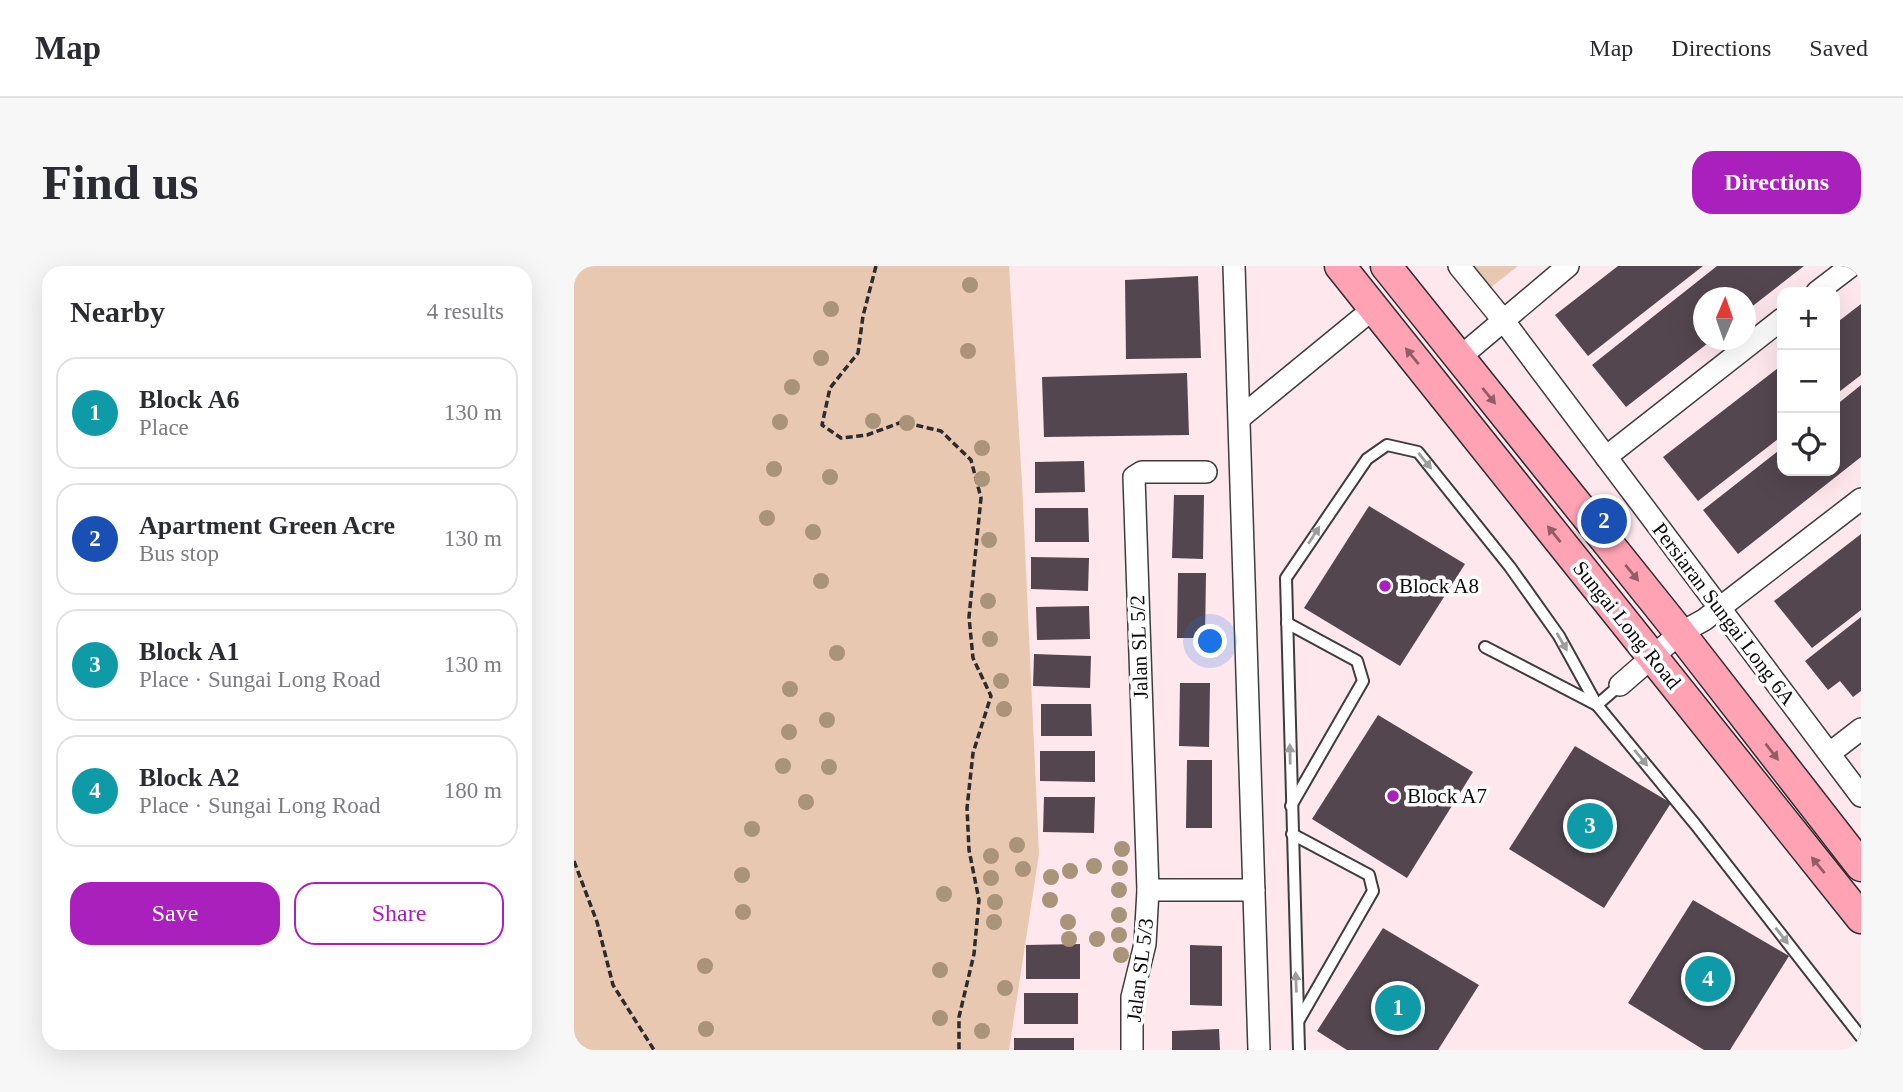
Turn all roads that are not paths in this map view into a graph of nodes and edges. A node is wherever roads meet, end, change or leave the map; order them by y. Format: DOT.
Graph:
graph roads {
  1 [pos="1234,266"];
  2 [pos="1340,266"];
  3 [pos="1386,266"];
  4 [pos="1459,266"];
  5 [pos="1568,266"];
  6 [pos="1851,266"];
  7 [pos="1857,266"];
  8 [pos="1861,271"];
  9 [pos="1824,287"];
  10 [pos="1374,308"];
  11 [pos="1503,320"];
  12 [pos="1777,323"];
  13 [pos="1459,358"];
  14 [pos="1241,417"];
  15 [pos="1606,457"];
  16 [pos="1206,472"];
  17 [pos="1861,499"];
  18 [pos="1719,609"];
  19 [pos="1287,623"];
  20 [pos="1679,633"];
  21 [pos="1485,647"];
  22 [pos="1652,657"];
  23 [pos="1620,685"];
  24 [pos="1597,705"];
  25 [pos="1861,729"];
  26 [pos="1830,753"];
  27 [pos="1861,796"];
  28 [pos="1291,806"];
  29 [pos="1292,834"];
  30 [pos="1861,866"];
  31 [pos="1148,890"];
  32 [pos="1254,890"];
  33 [pos="1861,918"];
  34 [pos="1298,1022"];
  35 [pos="1861,1037"];
  36 [pos="1132,1050"];
  37 [pos="1259,1050"];
  38 [pos="1298,1050"];
  1 -- 14 [label="street"];
  2 -- 10 [label="street, Sungai Long Road"];
  3 -- 13 [label="street, Sungai Long Road"];
  4 -- 11 [label="street, Persiaran Sungai Long 6A"];
  5 -- 11 [label="street"];
  6 -- 9 [label="street"];
  7 -- 8 [label="lane"];
  10 -- 14 [label="street"];
  22 -- 10 [label="street, Sungai Long Road, one-way"];
  11 -- 13 [label="street"];
  11 -- 15 [label="street, Persiaran Sungai Long 6A"];
  12 -- 15 [label="street"];
  13 -- 20 [label="street, Sungai Long Road, one-way"];
  14 -- 32 [label="street"];
  15 -- 18 [label="street, Persiaran Sungai Long 6A"];
  16 -- 31 [label="street, Jalan SL 5/2"];
  17 -- 18 [label="street"];
  18 -- 20 [label="street"];
  18 -- 26 [label="street, Persiaran Sungai Long 6A"];
  19 -- 24 [label="lane, one-way"];
  28 -- 19 [label="lane, one-way"];
  19 -- 28 [label="lane"];
  20 -- 22 [label="street"];
  20 -- 30 [label="street, Sungai Long Road, one-way"];
  21 -- 24 [label="lane"];
  22 -- 23 [label="street"];
  33 -- 22 [label="street, Sungai Long Road, one-way"];
  23 -- 24 [label="lane"];
  24 -- 35 [label="lane, one-way"];
  25 -- 26 [label="street"];
  26 -- 27 [label="street, Persiaran Sungai Long 6A"];
  28 -- 29 [label="lane"];
  34 -- 29 [label="lane, one-way"];
  29 -- 34 [label="lane"];
  31 -- 32 [label="street"];
  31 -- 36 [label="street, Jalan SL 5/3"];
  32 -- 37 [label="street"];
  34 -- 38 [label="lane"];
}
